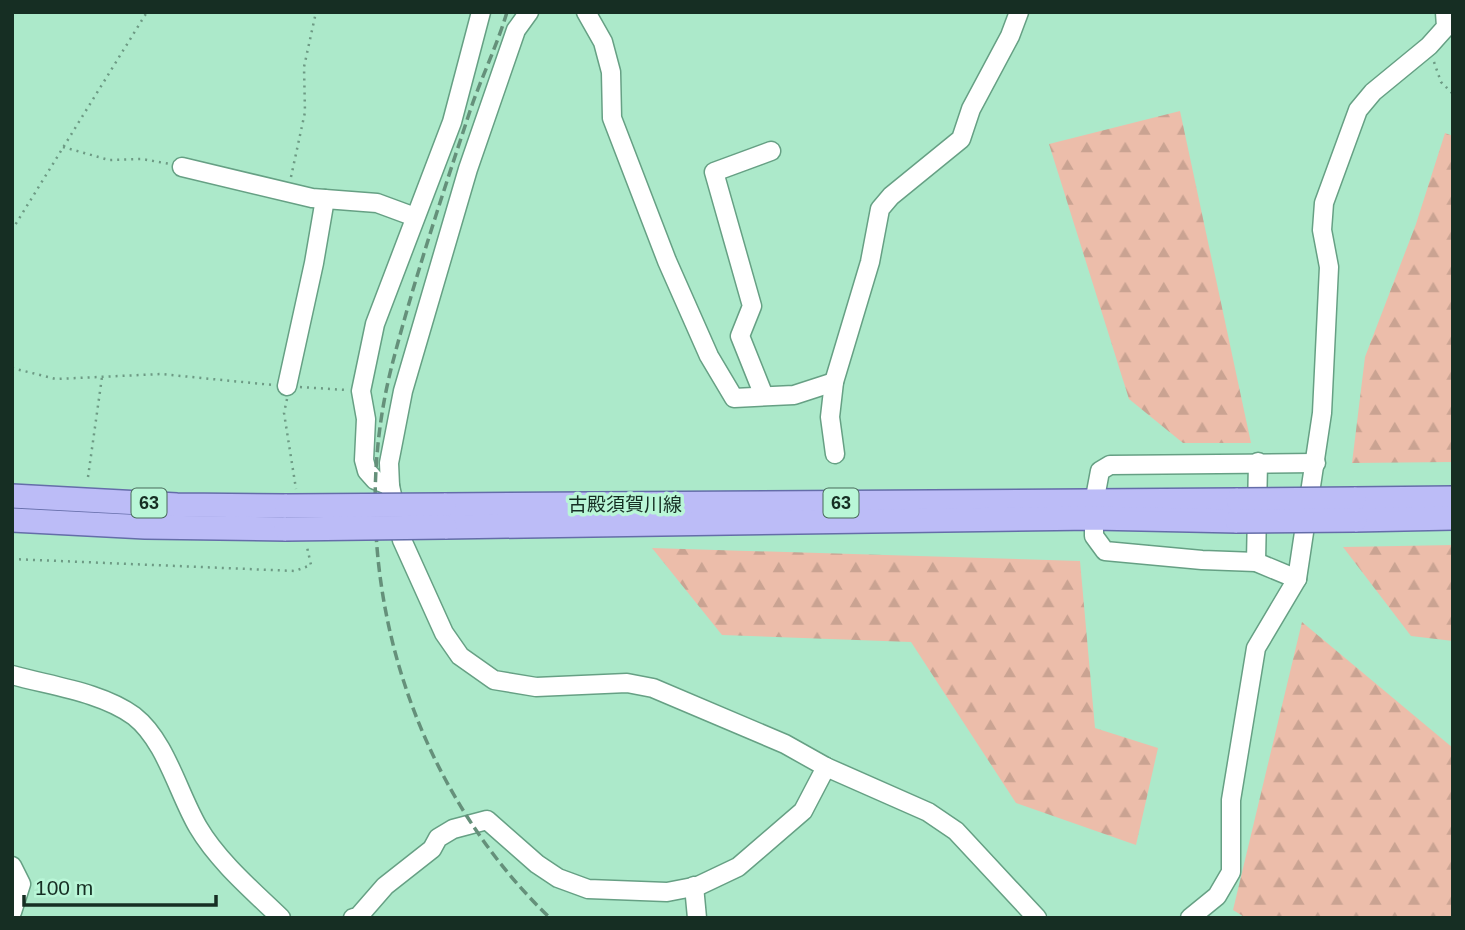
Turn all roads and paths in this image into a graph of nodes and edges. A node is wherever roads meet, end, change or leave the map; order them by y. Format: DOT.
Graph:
graph roads {
  1 [pos="147,12"];
  2 [pos="316,12"];
  3 [pos="481,12"];
  4 [pos="528,12"];
  5 [pos="586,12"];
  6 [pos="1019,12"];
  7 [pos="1445,12"];
  8 [pos="1429,46"];
  9 [pos="1453,94"];
  10 [pos="64,147"];
  11 [pos="771,150"];
  12 [pos="182,167"];
  13 [pos="288,192"];
  14 [pos="325,199"];
  15 [pos="415,217"];
  16 [pos="12,230"];
  17 [pos="12,368"];
  18 [pos="102,377"];
  19 [pos="834,382"];
  20 [pos="287,386"];
  21 [pos="362,391"];
  22 [pos="764,396"];
  23 [pos="835,454"];
  24 [pos="1258,462"];
  25 [pos="1316,463"];
  26 [pos="88,478"];
  27 [pos="390,486"];
  28 [pos="12,496"];
  29 [pos="1453,498"];
  30 [pos="1094,510"];
  31 [pos="1354,510"];
  32 [pos="444,516"];
  33 [pos="1453,518"];
  34 [pos="12,520"];
  35 [pos="1256,562"];
  36 [pos="1297,579"];
  37 [pos="12,675"];
  38 [pos="826,767"];
  39 [pos="12,866"];
  40 [pos="694,886"];
  41 [pos="12,912"];
  42 [pos="281,918"];
  43 [pos="354,918"];
  44 [pos="697,918"];
  45 [pos="1037,918"];
  46 [pos="1190,918"];
  1 -- 10 [label="path"];
  2 -- 13 [label="path"];
  3 -- 15 [label="street"];
  4 -- 27 [label="street"];
  5 -- 22 [label="street"];
  6 -- 19 [label="street"];
  7 -- 8 [label="street"];
  8 -- 9 [label="path"];
  8 -- 25 [label="street"];
  10 -- 12 [label="path"];
  10 -- 16 [label="path"];
  11 -- 22 [label="street"];
  12 -- 13 [label="street"];
  13 -- 14 [label="street"];
  14 -- 15 [label="street"];
  14 -- 20 [label="street"];
  15 -- 21 [label="street"];
  17 -- 18 [label="path"];
  18 -- 20 [label="path"];
  18 -- 26 [label="path"];
  19 -- 22 [label="street"];
  19 -- 23 [label="street"];
  20 -- 21 [label="path"];
  21 -- 27 [label="street"];
  24 -- 25 [label="street"];
  24 -- 30 [label="street"];
  24 -- 35 [label="street"];
  25 -- 36 [label="street"];
  27 -- 38 [label="street"];
  28 -- 32 [label="main road, 古殿須賀川線 / 63, bridge"];
  29 -- 31 [label="main road, 63"];
  30 -- 31 [label="main road, 古殿須賀川線 / 63, bridge"];
  30 -- 32 [label="main road, 古殿須賀川線 / 63"];
  30 -- 35 [label="street"];
  31 -- 33 [label="main road, 63"];
  32 -- 34 [label="main road, 古殿須賀川線 / 63, bridge"];
  35 -- 36 [label="street"];
  36 -- 46 [label="street"];
  37 -- 42 [label="street"];
  38 -- 40 [label="street"];
  38 -- 45 [label="street"];
  39 -- 41 [label="street"];
  40 -- 43 [label="street"];
  40 -- 44 [label="street"];
}
